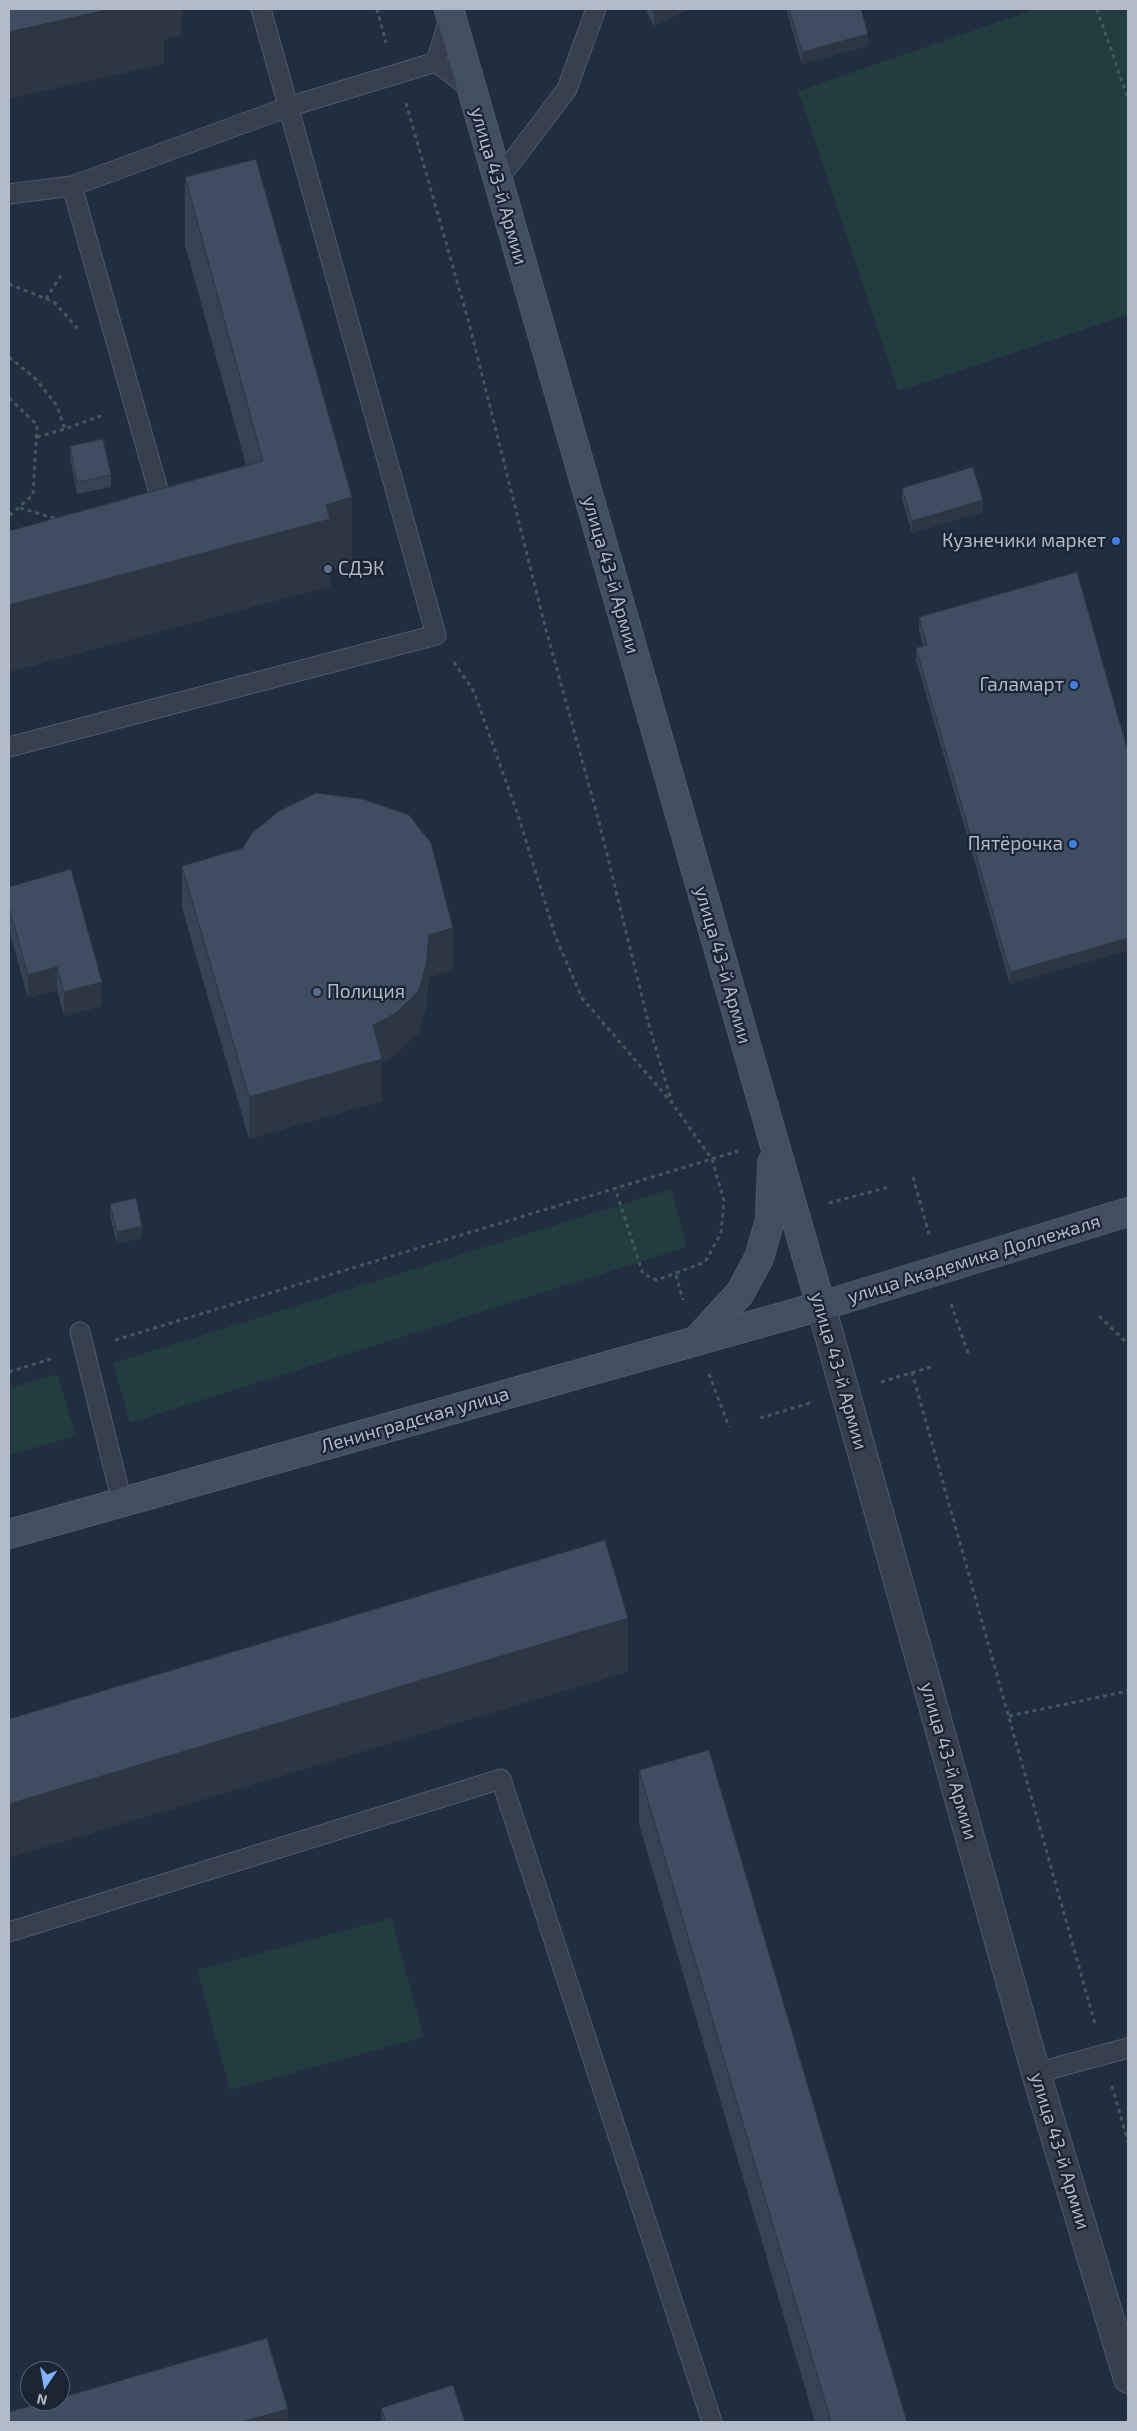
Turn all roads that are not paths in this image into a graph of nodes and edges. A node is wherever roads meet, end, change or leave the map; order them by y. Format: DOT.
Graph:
graph roads {
  1 [pos="261,9"];
  2 [pos="596,9"];
  3 [pos="449,12"];
  4 [pos="436,62"];
  5 [pos="471,89"];
  6 [pos="288,107"];
  7 [pos="498,180"];
  8 [pos="72,186"];
  9 [pos="9,194"];
  10 [pos="171,534"];
  11 [pos="9,747"];
  12 [pos="773,1142"];
  13 [pos="1128,1212"];
  14 [pos="821,1306"];
  15 [pos="82,1340"];
  16 [pos="696,1341"];
  17 [pos="122,1502"];
  18 [pos="9,1534"];
  19 [pos="9,1932"];
  20 [pos="1128,2048"];
  21 [pos="1036,2073"];
  22 [pos="1128,2379"];
  23 [pos="712,2422"];
  1 -- 6 [label="lane"];
  2 -- 7 [label="lane"];
  3 -- 4 [label="lane"];
  3 -- 5 [label="main road, улица 43-й Армии"];
  4 -- 5 [label="lane"];
  4 -- 6 [label="lane"];
  5 -- 7 [label="main road, улица 43-й Армии"];
  6 -- 8 [label="lane"];
  6 -- 11 [label="lane"];
  7 -- 12 [label="main road, улица 43-й Армии"];
  8 -- 9 [label="lane"];
  8 -- 10 [label="lane"];
  12 -- 14 [label="main road, улица 43-й Армии"];
  12 -- 16 [label="main road, улица 43-й Армии"];
  13 -- 14 [label="main road, улица Академика Доллежаля"];
  14 -- 16 [label="main road, Ленинградская улица"];
  14 -- 21 [label="street, улица 43-й Армии"];
  15 -- 17 [label="lane"];
  16 -- 17 [label="main road, Ленинградская улица"];
  17 -- 18 [label="main road, Ленинградская улица"];
  19 -- 23 [label="lane"];
  20 -- 21 [label="lane"];
  21 -- 22 [label="street, улица 43-й Армии"];
}
